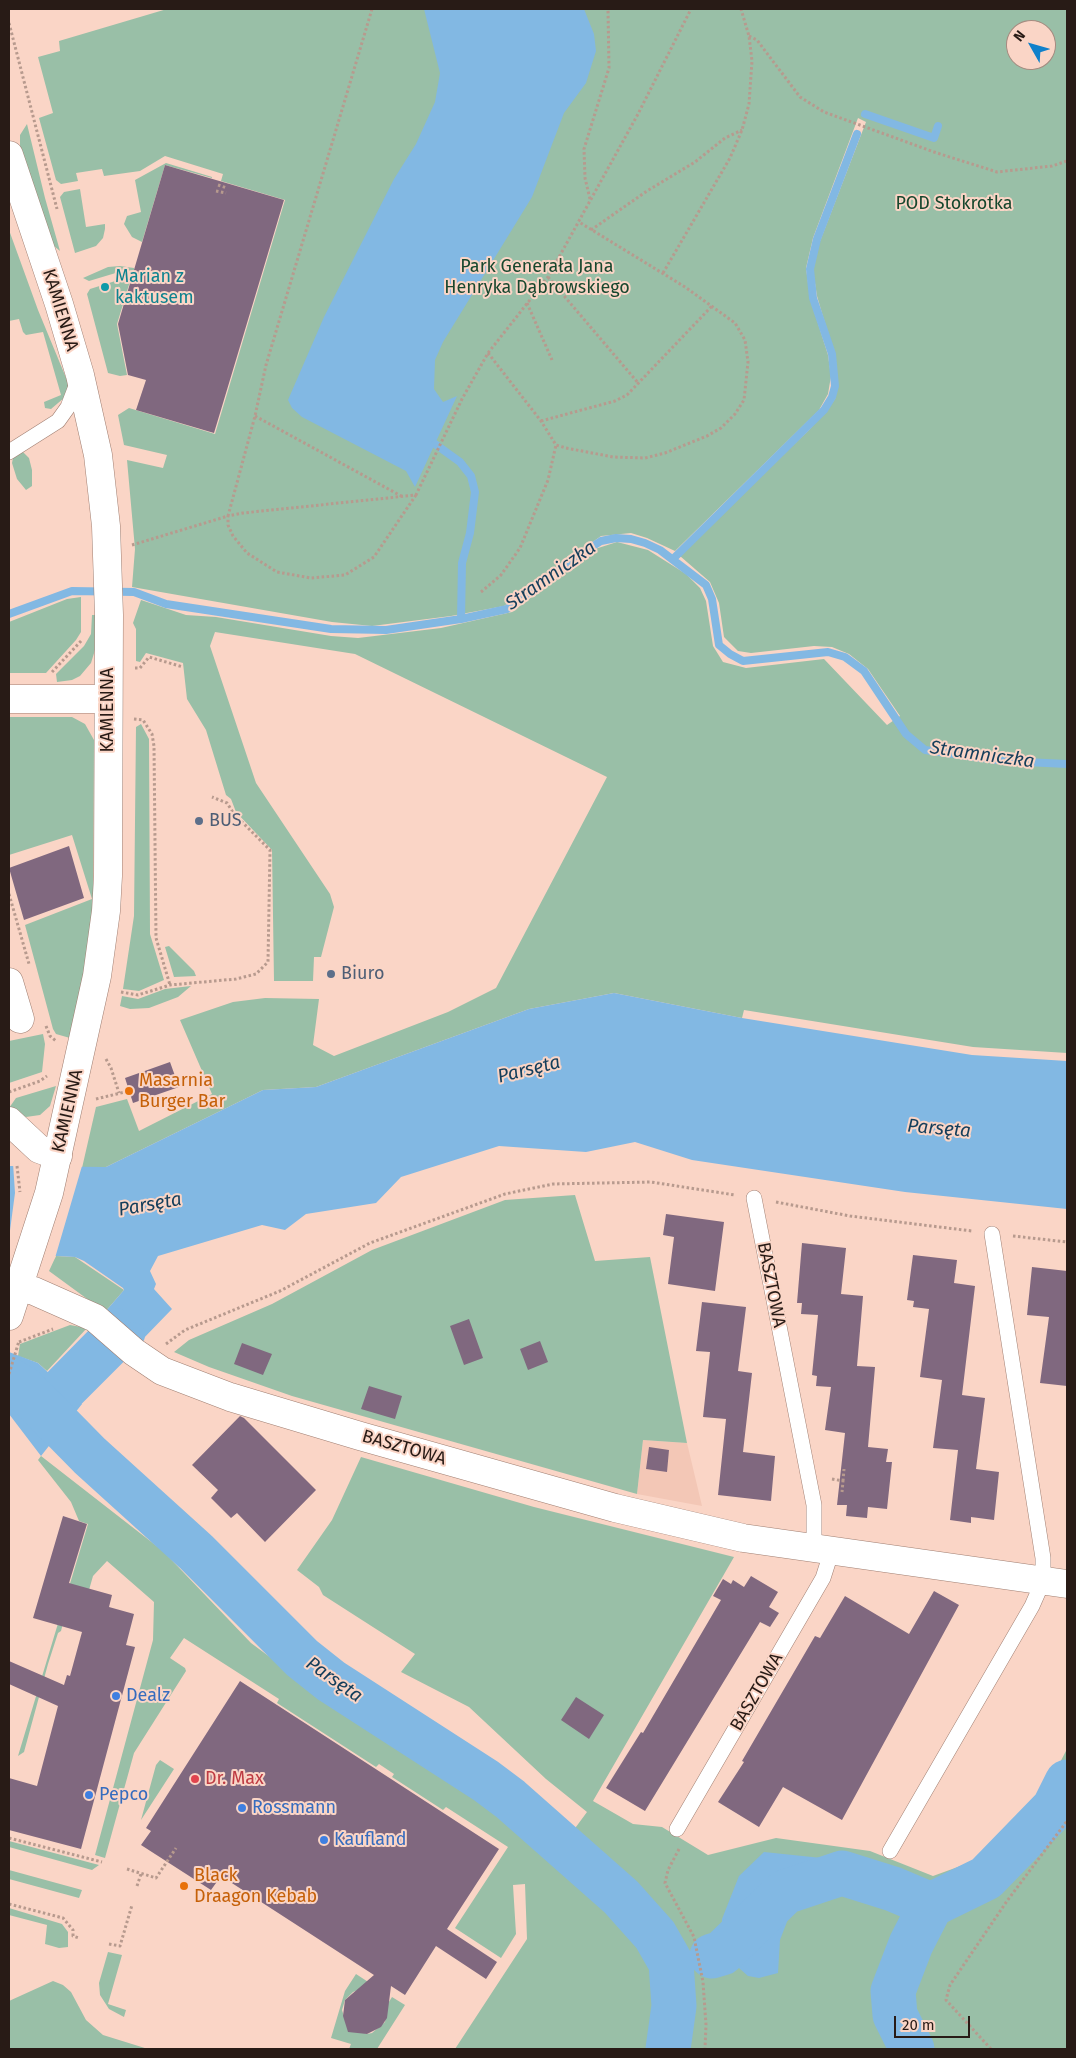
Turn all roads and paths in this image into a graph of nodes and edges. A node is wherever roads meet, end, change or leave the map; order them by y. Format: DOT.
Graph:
graph roads {
  1 [pos="372,9"];
  2 [pos="608,9"];
  3 [pos="690,9"];
  4 [pos="741,9"];
  5 [pos="9,23"];
  6 [pos="749,36"];
  7 [pos="742,130"];
  8 [pos="9,155"];
  9 [pos="1067,161"];
  10 [pos="218,185"];
  11 [pos="227,188"];
  12 [pos="216,191"];
  13 [pos="226,193"];
  14 [pos="590,200"];
  15 [pos="59,217"];
  16 [pos="579,222"];
  17 [pos="591,230"];
  18 [pos="664,273"];
  19 [pos="548,277"];
  20 [pos="527,303"];
  21 [pos="712,306"];
  22 [pos="488,353"];
  23 [pos="552,360"];
  24 [pos="80,375"];
  25 [pos="639,384"];
  26 [pos="255,416"];
  27 [pos="541,421"];
  28 [pos="556,445"];
  29 [pos="9,452"];
  30 [pos="416,495"];
  31 [pos="403,497"];
  32 [pos="228,516"];
  33 [pos="117,553"];
  34 [pos="481,592"];
  35 [pos="86,633"];
  36 [pos="128,664"];
  37 [pos="183,667"];
  38 [pos="47,677"];
  39 [pos="108,699"];
  40 [pos="9,700"];
  41 [pos="128,719"];
  42 [pos="212,798"];
  43 [pos="9,982"];
  44 [pos="170,985"];
  45 [pos="116,992"];
  46 [pos="20,1019"];
  47 [pos="58,1043"];
  48 [pos="63,1045"];
  49 [pos="103,1055"];
  50 [pos="50,1073"];
  51 [pos="129,1091"];
  52 [pos="9,1092"];
  53 [pos="119,1093"];
  54 [pos="93,1099"];
  55 [pos="9,1121"];
  56 [pos="58,1157"];
  57 [pos="754,1198"];
  58 [pos="992,1234"];
  59 [pos="1067,1242"];
  60 [pos="22,1278"];
  61 [pos="9,1316"];
  62 [pos="57,1328"];
  63 [pos="19,1342"];
  64 [pos="163,1346"];
  65 [pos="15,1352"];
  66 [pos="9,1374"];
  67 [pos="844,1470"];
  68 [pos="832,1479"];
  69 [pos="843,1480"];
  70 [pos="842,1492"];
  71 [pos="823,1551"];
  72 [pos="1055,1582"];
  73 [pos="1067,1821"];
  74 [pos="677,1829"];
  75 [pos="9,1838"];
  76 [pos="176,1848"];
  77 [pos="890,1851"];
  78 [pos="102,1862"];
  79 [pos="127,1869"];
  80 [pos="141,1874"];
  81 [pos="137,1886"];
  82 [pos="9,1904"];
  83 [pos="132,1905"];
  84 [pos="79,1938"];
  85 [pos="110,1944"];
  86 [pos="705,2049"];
  87 [pos="991,2049"];
  1 -- 26 [label="path"];
  2 -- 14 [label="path"];
  3 -- 14 [label="path"];
  4 -- 6 [label="path"];
  5 -- 15 [label="path"];
  6 -- 7 [label="path"];
  6 -- 9 [label="path"];
  7 -- 17 [label="path"];
  7 -- 18 [label="path"];
  8 -- 24 [label="street, KAMIENNA"];
  10 -- 11 [label="path"];
  12 -- 13 [label="path"];
  14 -- 16 [label="path"];
  16 -- 17 [label="path"];
  16 -- 19 [label="path"];
  17 -- 18 [label="path"];
  18 -- 21 [label="path"];
  19 -- 20 [label="path"];
  19 -- 25 [label="path"];
  20 -- 22 [label="path"];
  20 -- 23 [label="path"];
  21 -- 25 [label="path"];
  21 -- 28 [label="path"];
  22 -- 27 [label="path"];
  22 -- 30 [label="path"];
  24 -- 29 [label="lane"];
  24 -- 33 [label="street, KAMIENNA"];
  25 -- 27 [label="path"];
  26 -- 31 [label="path"];
  26 -- 32 [label="path"];
  27 -- 28 [label="path"];
  28 -- 34 [label="path"];
  30 -- 31 [label="path"];
  30 -- 32 [label="path"];
  31 -- 32 [label="path"];
  32 -- 33 [label="path"];
  33 -- 39 [label="street, KAMIENNA"];
  35 -- 38 [label="path"];
  36 -- 37 [label="path"];
  39 -- 40 [label="street"];
  39 -- 56 [label="street, KAMIENNA"];
  41 -- 44 [label="path"];
  42 -- 44 [label="path"];
  43 -- 46 [label="street"];
  44 -- 45 [label="path"];
  47 -- 48 [label="path"];
  49 -- 53 [label="path"];
  50 -- 52 [label="path"];
  51 -- 53 [label="path"];
  53 -- 54 [label="path"];
  55 -- 56 [label="street"];
  56 -- 60 [label="street, KAMIENNA"];
  57 -- 58 [label="path"];
  57 -- 64 [label="path"];
  57 -- 71 [label="lane, BASZTOWA"];
  58 -- 59 [label="path"];
  58 -- 72 [label="lane"];
  60 -- 61 [label="street, KAMIENNA"];
  60 -- 71 [label="street, BASZTOWA"];
  62 -- 63 [label="path"];
  65 -- 66 [label="path"];
  67 -- 69 [label="path"];
  68 -- 69 [label="path"];
  69 -- 70 [label="path"];
  71 -- 72 [label="street, BASZTOWA"];
  71 -- 74 [label="lane, BASZTOWA"];
  72 -- 77 [label="lane"];
  73 -- 87 [label="path"];
  74 -- 86 [label="path"];
  75 -- 78 [label="path"];
  76 -- 80 [label="path"];
  79 -- 80 [label="path"];
  80 -- 81 [label="path"];
  82 -- 84 [label="path"];
  83 -- 85 [label="path"];
}
